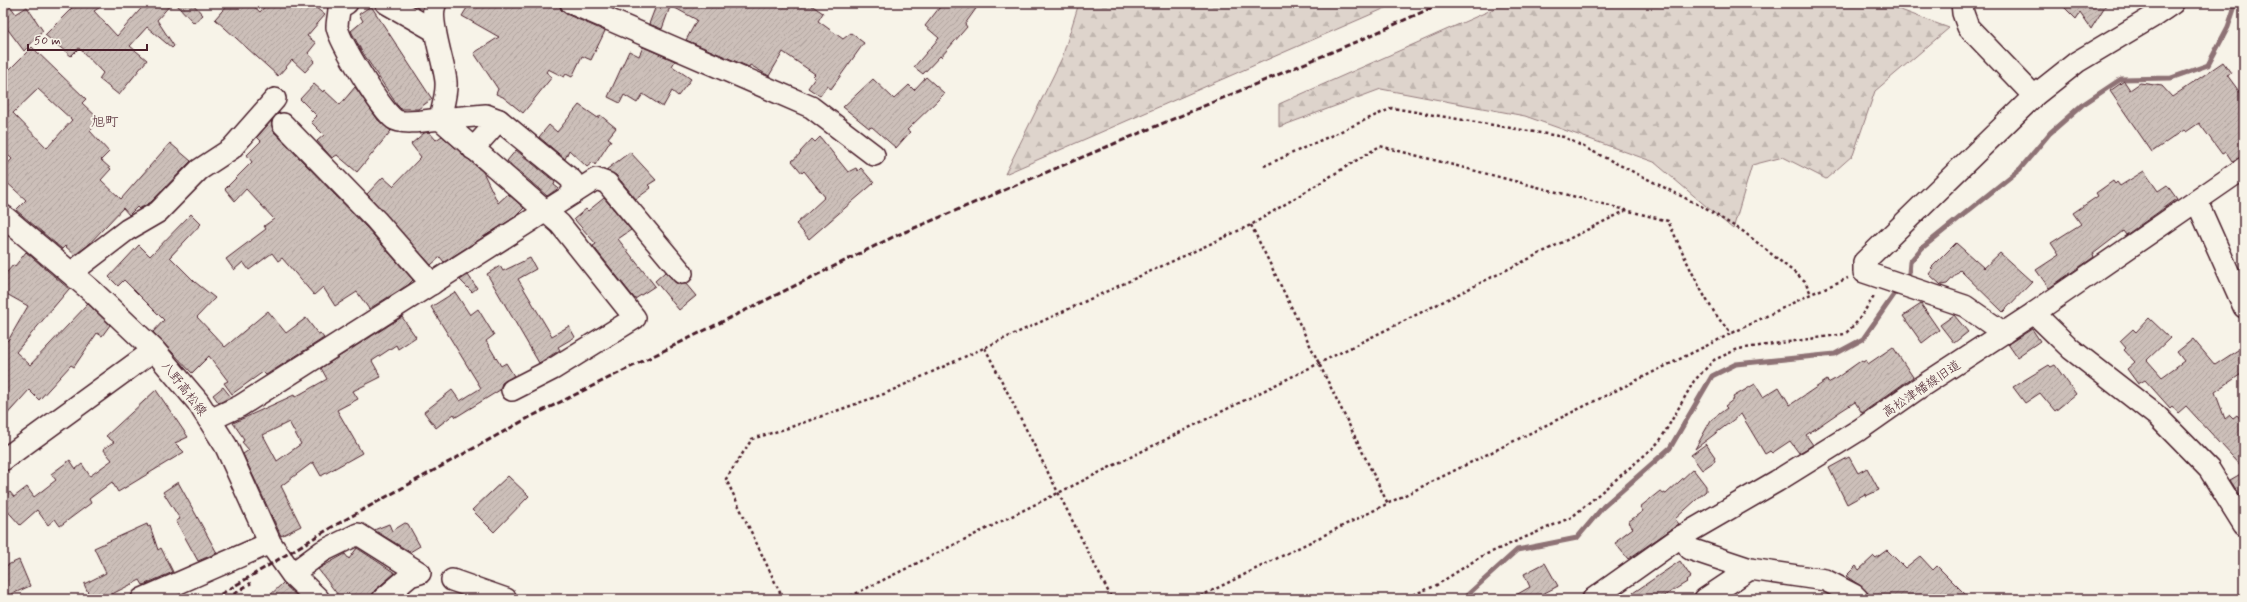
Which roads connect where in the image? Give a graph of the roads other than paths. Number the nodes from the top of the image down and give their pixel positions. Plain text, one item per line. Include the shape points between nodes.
1 (347, 3) edge
2 (386, 3) edge
3 (436, 3) edge
4 (571, 3) edge
5 (1962, 3) edge
6 (2173, 3) edge
7 (435, 31) junction
8 (2034, 96) junction
9 (275, 99) dead end
10 (440, 120) junction
11 (499, 120) junction
12 (283, 124) dead end
13 (473, 149) junction
14 (874, 155) dead end
15 (2244, 168) edge
16 (574, 192) junction
17 (2196, 202) junction
18 (543, 211) junction
19 (3, 216) edge
20 (71, 273) junction
21 (682, 273) dead end
22 (432, 284) junction
23 (2244, 307) edge
24 (2034, 313) junction
25 (2004, 333) junction
26 (154, 350) junction
27 (512, 390) dead end
28 (210, 420) junction
29 (3, 460) edge
30 (2244, 525) edge
31 (1682, 536) junction
32 (270, 543) junction
33 (1750, 569) junction
34 (292, 574) junction
35 (452, 580) dead end
36 (142, 599) edge
37 (318, 599) edge
38 (383, 599) edge
39 (506, 599) edge
40 (1593, 599) edge
41 (1705, 599) edge
42 (1858, 599) edge

1 - 10 street via 339,8 337,27 347,50 383,106 395,120
2 - 7 street
3 - 7 street
4 - 14 street via 811,107
5 - 8 street via 1968,27
6 - 8 street via 2077,62
7 - 10 street via 446,83
8 - 25 street via 1864,262 1864,272 1965,306
9 - 20 street via 231,149 199,170 158,212 127,230
10 - 11 street via 486,115
10 - 13 street
11 - 13 street
11 - 16 street via 572,180
12 - 22 street via 376,220
13 - 18 street
15 - 17 street, 高松津幡線旧道
16 - 18 street
16 - 21 street via 596,179 607,183
17 - 23 street
17 - 24 street, 高松津幡線旧道
18 - 22 street
18 - 27 street via 560,224 635,318 553,369
19 - 20 main road, 八野高松線
20 - 26 main road, 八野高松線
22 - 28 street via 240,406
24 - 25 street, 高松津幡線旧道
24 - 30 street via 2071,350 2157,416 2209,469
25 - 31 street, 高松津幡線旧道 via 1853,434
26 - 28 main road, 八野高松線
26 - 29 street
28 - 32 main road, 八野高松線 via 226,446
31 - 33 street via 1690,549
31 - 40 street, 高松津幡線旧道
32 - 34 main road, 八野高松線
32 - 36 street
33 - 41 street
33 - 42 street via 1825,580
34 - 37 main road, 八野高松線
34 - 38 street via 323,551 358,534 420,573 410,576
35 - 39 street

